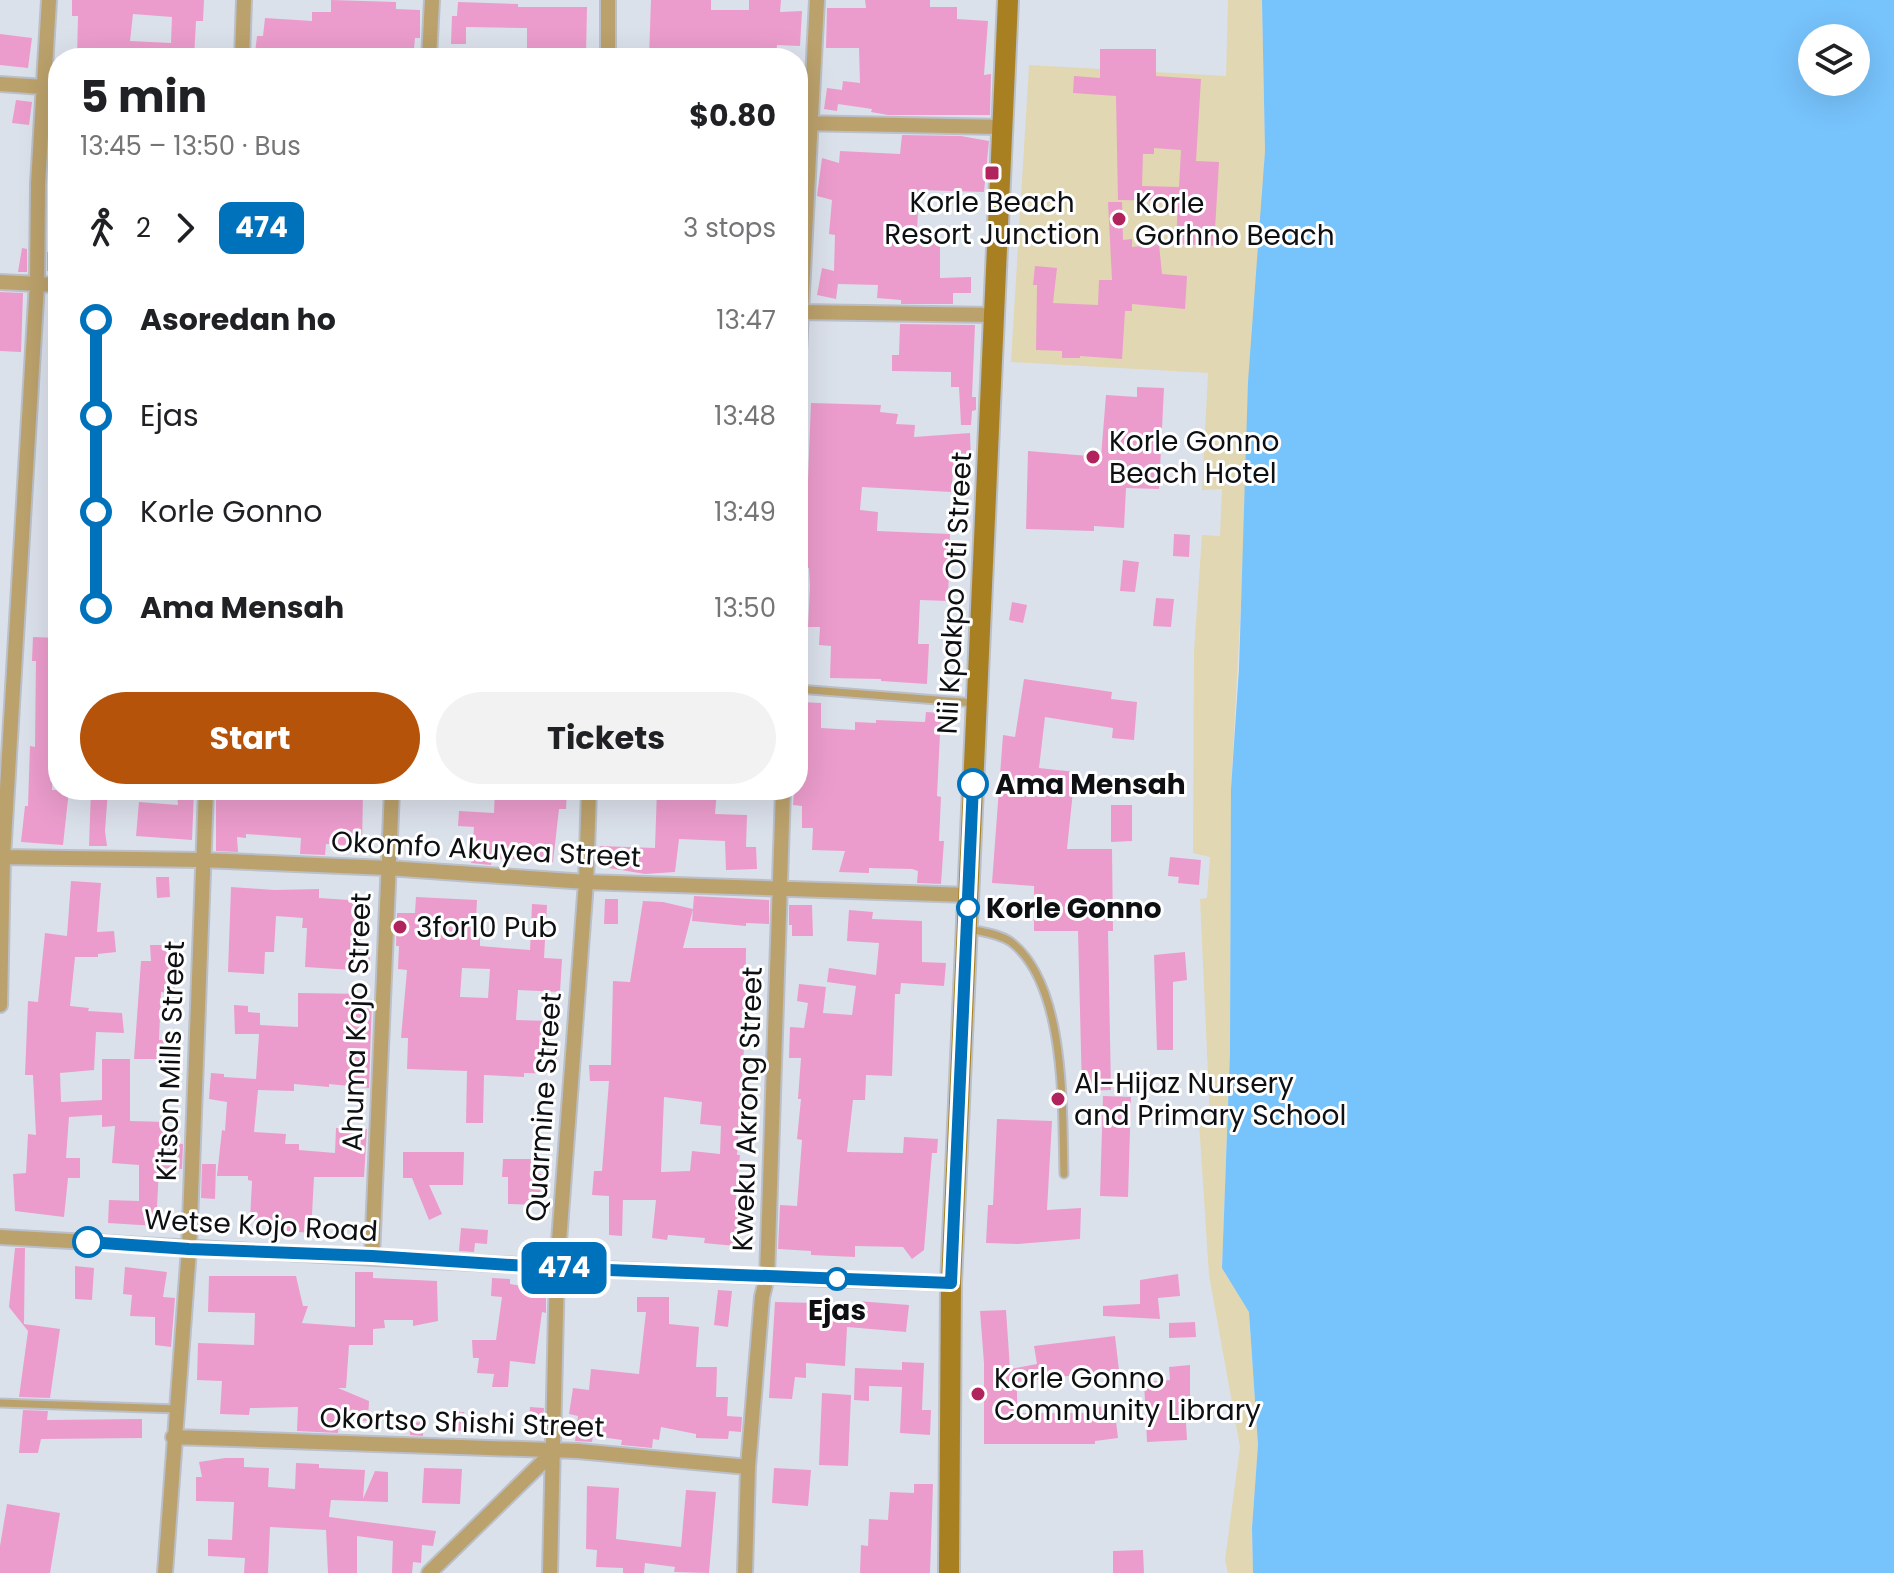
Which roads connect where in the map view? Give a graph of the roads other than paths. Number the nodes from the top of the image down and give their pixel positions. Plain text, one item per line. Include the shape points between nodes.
1 (49, 0) edge
2 (244, 0) edge
3 (432, 0) edge
4 (608, 0) edge
5 (817, 0) edge
6 (1008, 0) edge
7 (51, 48) edge
8 (242, 48) edge
9 (430, 48) edge
10 (608, 48) edge
11 (0, 84) edge
12 (808, 85) edge
13 (48, 87) edge
14 (48, 115) edge
15 (808, 123) edge
16 (1002, 127) junction
17 (0, 282) edge
18 (37, 283) junction
19 (48, 284) edge
20 (808, 312) edge
21 (994, 315) junction
22 (808, 690) edge
23 (977, 703) junction
24 (205, 800) edge
25 (391, 800) edge
26 (589, 800) edge
27 (783, 800) edge
28 (1, 857) edge
29 (202, 860) junction
30 (388, 868) junction
31 (586, 882) junction
32 (780, 888) junction
33 (968, 895) junction
34 (968, 929) junction
35 (0, 1005) edge
36 (1064, 1174) dead end
37 (0, 1237) edge
38 (189, 1249) junction
39 (372, 1256) junction
40 (557, 1268) junction
41 (767, 1277) junction
42 (951, 1283) junction
43 (0, 1403) edge
44 (176, 1409) junction
45 (173, 1437) junction
46 (553, 1452) junction
47 (748, 1467) junction
48 (165, 1573) edge
49 (429, 1573) edge
50 (550, 1573) edge
51 (745, 1573) edge
52 (949, 1573) edge

1 - 7 street
2 - 8 street
3 - 9 street
4 - 10 street
5 - 12 street
6 - 16 main road, Nii Kpakpo Oti Street
11 - 13 street
14 - 18 street via 38,184
15 - 16 street
16 - 21 main road, Nii Kpakpo Oti Street
17 - 18 street
18 - 19 street
18 - 28 street
20 - 21 street
21 - 23 main road, Nii Kpakpo Oti Street
22 - 23 lane
23 - 33 main road, Nii Kpakpo Oti Street
24 - 29 street, Kitson Mills Street
25 - 30 street, Ahuma Kojo Street
26 - 31 street, Quarmine Street
27 - 32 street, Kweku Akrong Street
28 - 29 street, Okomfo Akuyea Street
28 - 35 street
29 - 30 street, Okomfo Akuyea Street
29 - 38 street, Kitson Mills Street
30 - 31 street, Okomfo Akuyea Street
30 - 39 street, Ahuma Kojo Street
31 - 32 street, Okomfo Akuyea Street
31 - 40 street, Quarmine Street
32 - 33 street, Okomfo Akuyea Street
32 - 41 street, Kweku Akrong Street
33 - 34 main road, Nii Kpakpo Oti Street
34 - 36 lane via 1010,941 1029,962 1049,1006 1061,1069
34 - 42 main road, Nii Kpakpo Oti Street
37 - 38 street, Wetse Kojo Road
38 - 39 street, Wetse Kojo Road
38 - 44 street, Kitson Mills Street
39 - 40 street, Wetse Kojo Road
40 - 41 street, Wetse Kojo Road
40 - 46 street, Quarmine Street
41 - 42 street, Wetse Kojo Road
41 - 47 street, Kweku Akrong Street
42 - 52 main road, Nii Kpakpo Oti Street
43 - 44 lane
44 - 45 street, Kitson Mills Street
45 - 46 street, Okortso Shishi Street
45 - 48 street, Kitson Mills Street
46 - 47 street, Okortso Shishi Street
46 - 49 street
46 - 50 street, Quarmine Street
47 - 51 street, Kweku Akrong Street

